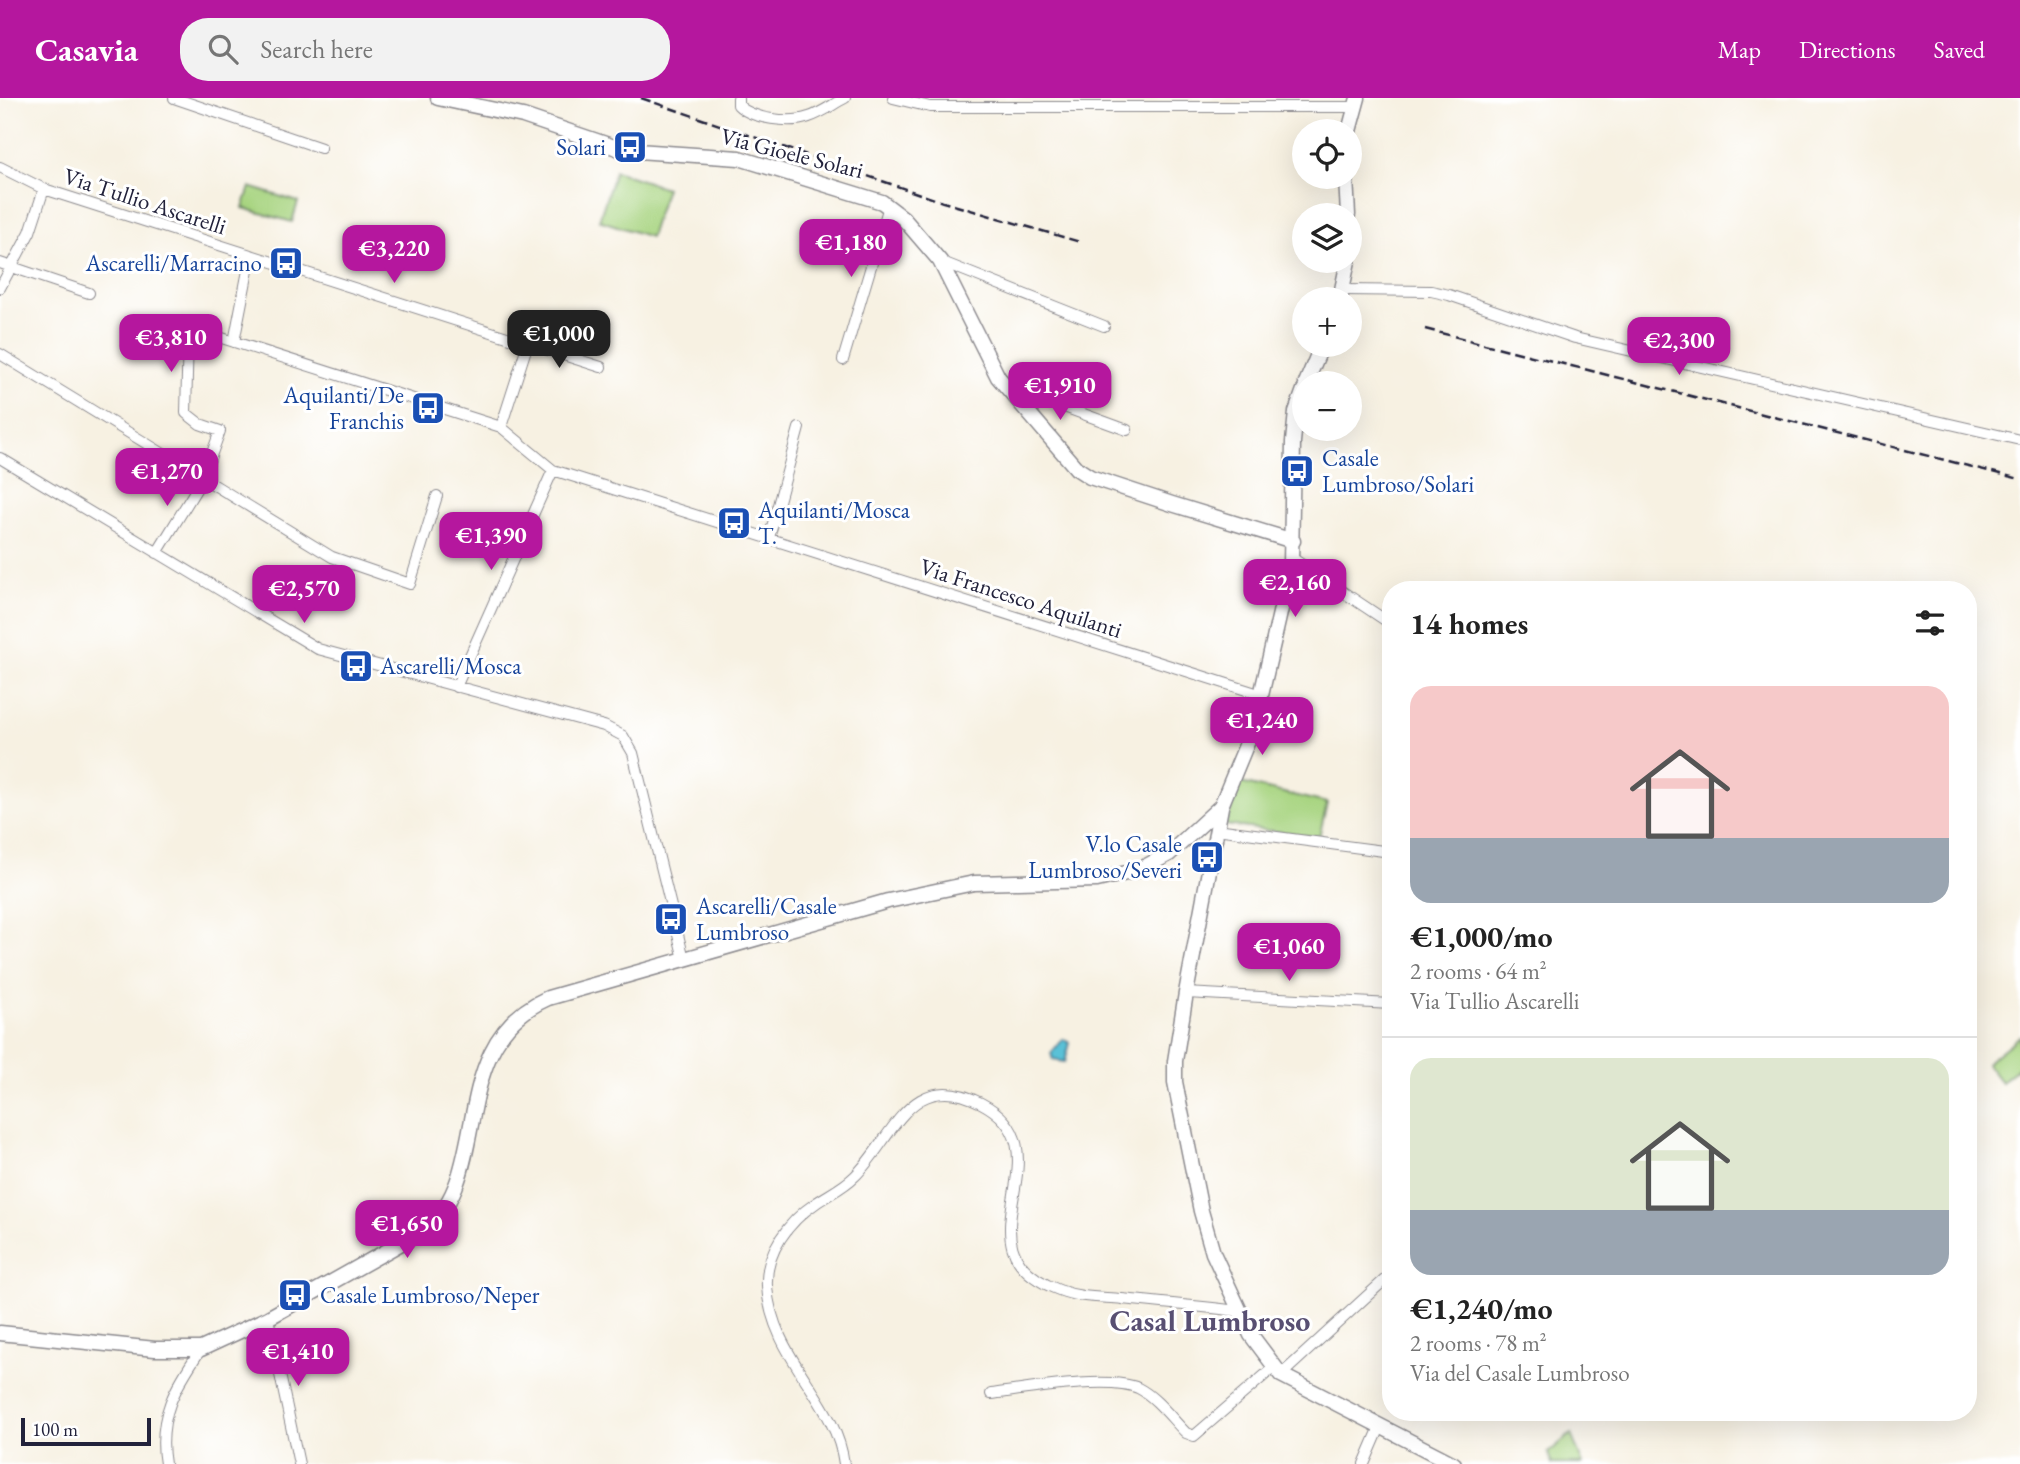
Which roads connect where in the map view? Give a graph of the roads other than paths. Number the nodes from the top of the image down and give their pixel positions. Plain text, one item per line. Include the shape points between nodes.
1 (174, 98) edge
2 (438, 98) edge
3 (738, 98) edge
4 (845, 98) edge
5 (893, 98) edge
6 (1356, 102) edge
7 (1079, 103) edge
8 (321, 148) dead end
9 (0, 167) edge
10 (44, 189) junction
11 (889, 206) junction
12 (251, 255) junction
13 (940, 261) junction
14 (0, 263) edge
15 (11, 269) junction
16 (0, 288) edge
17 (89, 293) dead end
18 (1362, 294) edge
19 (1104, 326) dead end
20 (234, 342) junction
21 (528, 343) junction
22 (0, 354) edge
23 (843, 360) dead end
24 (601, 367) dead end
25 (1003, 385) junction
26 (502, 427) junction
27 (799, 428) dead end
28 (1127, 430) dead end
29 (2020, 440) edge
30 (1293, 441) edge
31 (0, 458) edge
32 (553, 470) junction
33 (203, 478) junction
34 (437, 496) dead end
35 (769, 538) junction
36 (1293, 541) junction
37 (157, 553) junction
38 (1292, 558) junction
39 (1382, 618) edge
40 (456, 687) junction
41 (1262, 695) junction
42 (1221, 806) junction
43 (1216, 830) junction
44 (1382, 851) edge
45 (684, 959) junction
46 (1186, 993) junction
47 (1382, 1004) edge
48 (1382, 1282) edge
49 (1238, 1311) junction
50 (268, 1318) junction
51 (0, 1334) edge
52 (201, 1349) junction
53 (1277, 1372) junction
54 (991, 1394) dead end
55 (1380, 1427) junction
56 (1444, 1462) edge
57 (166, 1464) edge
58 (299, 1464) edge
59 (844, 1464) edge
60 (1364, 1464) edge

1 - 8 street
2 - 11 street, Via Gioele Solari via 523,117 623,150 739,158
3 - 4 street via 744,110 795,120
5 - 7 street via 930,107
6 - 7 street
9 - 10 street, Via Tullio Ascarelli
10 - 12 street, Via Tullio Ascarelli
10 - 15 street
11 - 13 street, Via Gioele Solari
11 - 23 street
12 - 20 street
12 - 21 street, Via Tullio Ascarelli
13 - 19 street
13 - 25 street, Via Gioele Solari
14 - 15 street
15 - 16 street
15 - 17 street
18 - 29 street via 1431,291 1575,338
20 - 26 street, Via Francesco Aquilanti
20 - 33 street, Via Francesco Aquilanti via 200,331 188,336 186,413 220,431
21 - 24 street, Via Tullio Ascarelli
21 - 26 street
22 - 33 street
25 - 28 street
25 - 36 street, Via Gioele Solari via 1066,460 1086,475
26 - 32 street, Via Francesco Aquilanti
27 - 35 street
30 - 36 street
31 - 37 street
32 - 35 street, Via Francesco Aquilanti
32 - 40 street
33 - 34 street via 332,557 410,584
33 - 37 street
35 - 41 street, Via Francesco Aquilanti
36 - 38 street
37 - 40 street via 318,649
38 - 39 street
38 - 41 street
40 - 45 street via 585,720 625,738
41 - 42 street via 1251,736
42 - 43 street
42 - 45 street via 1165,858 1131,873 1074,882 954,886
43 - 44 street
43 - 46 street
45 - 50 street via 548,998 523,1014 482,1075 459,1180 442,1214 419,1233
46 - 47 street
46 - 49 street via 1175,1061 1180,1112 1207,1236
48 - 53 street
49 - 53 street
49 - 59 street via 1080,1296 1039,1280 1017,1258 1010,1240 1009,1214 1020,1160 1010,1128 990,1108 969,1097 946,1094 921,1100 894,1121 853,1178 791,1224 768,1267 767,1291 775,1327 831,1424
50 - 52 street
50 - 58 street
51 - 52 street
52 - 57 street via 167,1412 162,1436
53 - 54 street via 1194,1436 1145,1392 1129,1385 1057,1385
53 - 55 street
55 - 56 street
55 - 60 street

